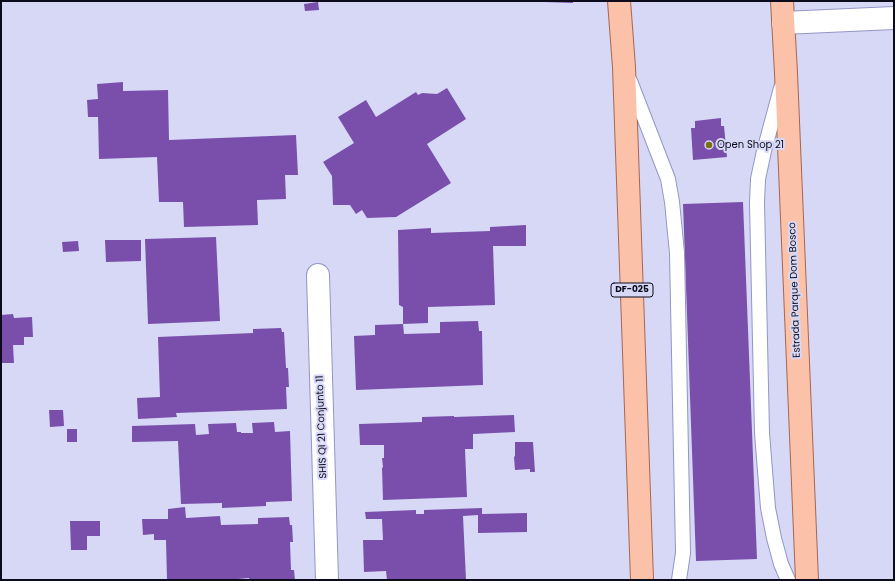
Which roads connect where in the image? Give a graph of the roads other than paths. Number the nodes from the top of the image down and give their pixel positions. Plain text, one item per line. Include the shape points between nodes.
1 (619, 1) edge
2 (782, 1) edge
3 (894, 18) edge
4 (783, 23) junction
5 (624, 67) junction
6 (786, 73) junction
7 (318, 275) dead end
8 (326, 580) edge
9 (642, 580) edge
10 (679, 580) edge
11 (788, 580) edge
12 (807, 580) edge

1 - 5 main road, DF-025
2 - 4 main road, Estrada Parque Dom Bosco
3 - 4 street
4 - 6 main road, Estrada Parque Dom Bosco
5 - 9 main road, DF-025
5 - 10 lane via 668,179 672,202 677,253 683,545
6 - 11 lane via 764,151 758,179 757,202 762,433 768,508 774,538
6 - 12 main road, Estrada Parque Dom Bosco
7 - 8 street, SHIS QI 21 Conjunto 11

